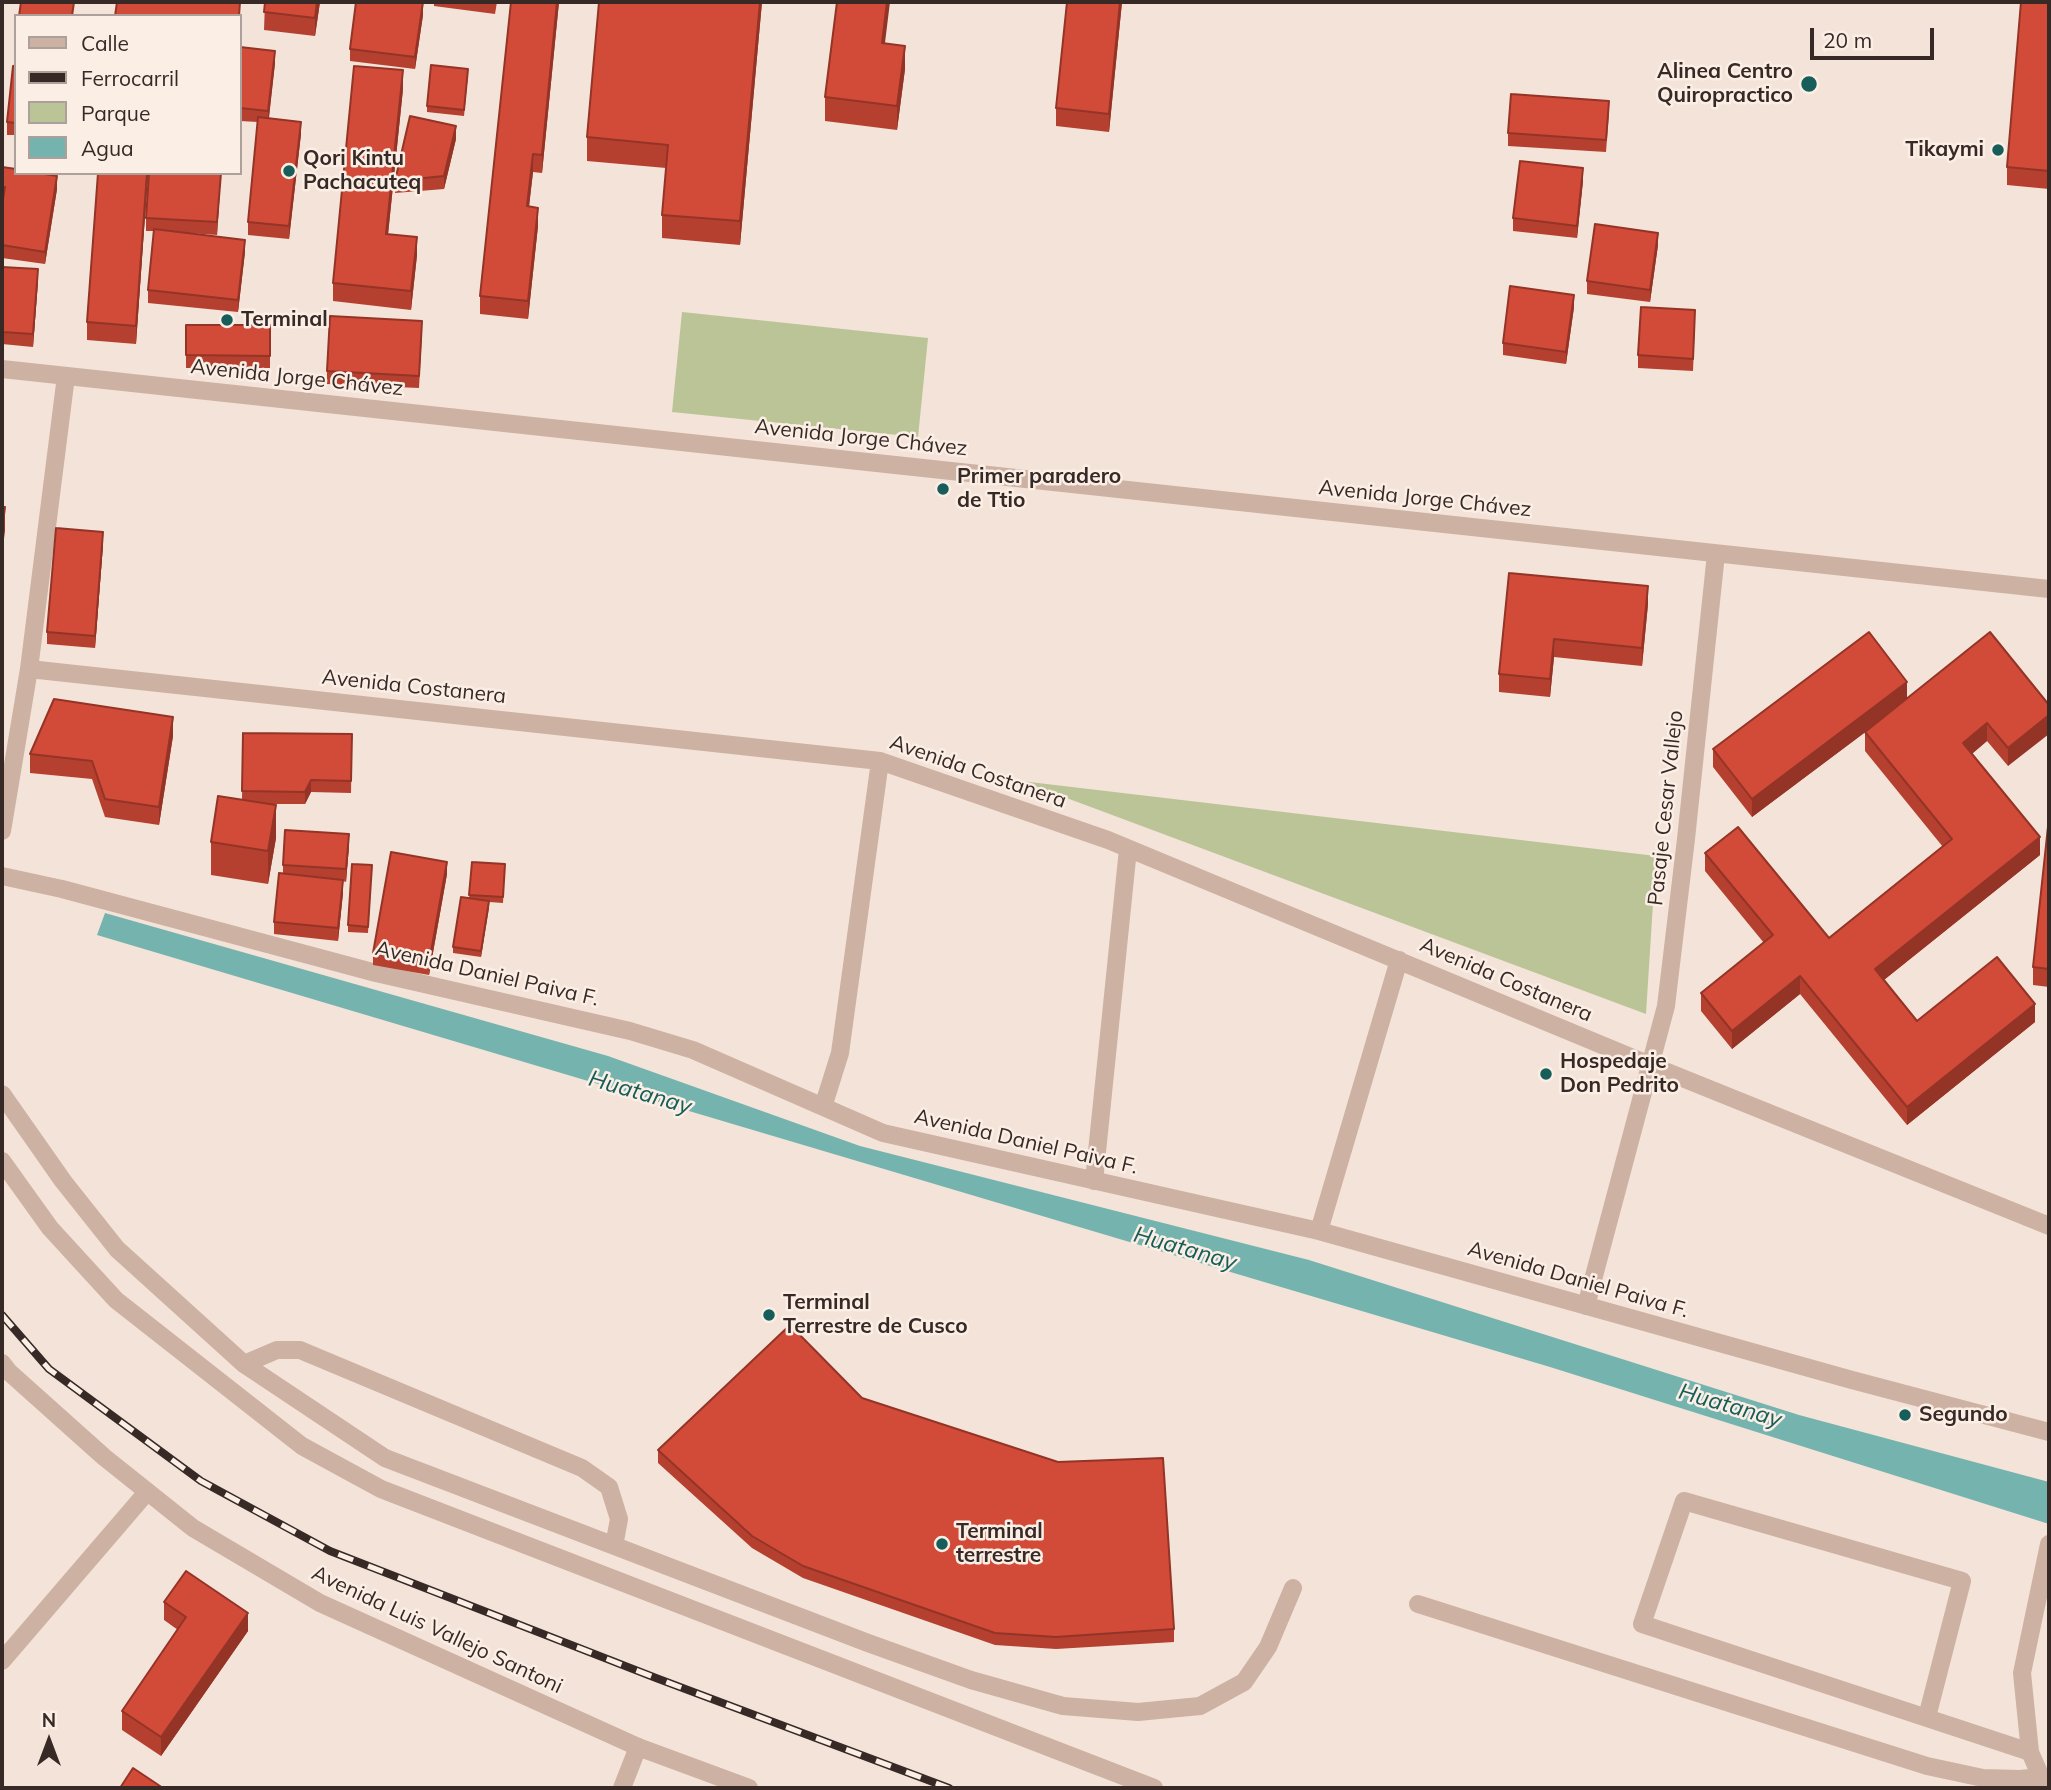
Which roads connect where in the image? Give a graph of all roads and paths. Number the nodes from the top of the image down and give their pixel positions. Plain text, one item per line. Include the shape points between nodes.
1 (2, 369) edge
2 (66, 376) junction
3 (1716, 554) junction
4 (2049, 589) edge
5 (29, 669) junction
6 (880, 761) junction
7 (2, 831) edge
8 (1128, 849) junction
9 (2, 876) edge
10 (1399, 960) junction
11 (1650, 1066) junction
12 (2, 1094) edge
13 (823, 1107) junction
14 (2, 1161) edge
15 (1094, 1181) junction
16 (2049, 1226) edge
17 (1319, 1231) junction
18 (1586, 1306) junction
19 (2, 1363) edge
20 (244, 1364) junction
21 (2049, 1432) edge
22 (147, 1492) junction
23 (614, 1546) junction
24 (2048, 1552) edge
25 (1293, 1588) dead end
26 (1418, 1604) dead end
27 (2, 1661) edge
28 (1927, 1717) junction
29 (638, 1747) junction
30 (2030, 1752) junction
31 (2045, 1780) edge
32 (622, 1788) edge
33 (750, 1788) edge
34 (1154, 1788) edge

1 - 2 street, Avenida Jorge Chávez
2 - 3 street, Avenida Jorge Chávez
2 - 5 street
3 - 4 street, Avenida Jorge Chávez
3 - 11 street, Pasaje Cesar Vallejo via 1666,1006
5 - 6 street, Avenida Costanera
5 - 7 street
6 - 8 street, Avenida Costanera
6 - 13 street via 840,1053
8 - 10 street, Avenida Costanera
8 - 15 street
9 - 13 street, Avenida Daniel Paiva F. via 376,973 630,1031 693,1050
10 - 11 street, Avenida Costanera
10 - 17 street
11 - 16 street, Avenida Costanera
11 - 18 street, Pasaje Cesar Vallejo
12 - 20 street via 117,1249
13 - 15 street, Avenida Daniel Paiva F. via 883,1133
14 - 34 street via 50,1228 116,1300 302,1446 381,1489
15 - 17 street, Avenida Daniel Paiva F.
17 - 18 street, Avenida Daniel Paiva F.
18 - 21 street, Avenida Daniel Paiva F.
19 - 22 street, Avenida Luis Vallejo Santoni
20 - 23 street via 385,1458
20 - 23 street via 277,1350 300,1349 582,1468 609,1487 619,1519
22 - 27 street
22 - 29 street, Avenida Luis Vallejo Santoni via 193,1528 320,1603
23 - 25 street via 971,1680 1063,1706 1138,1712 1200,1706 1244,1682 1268,1647
24 - 30 street via 2022,1673
26 - 31 street via 1927,1766 1983,1778
28 - 28 street via 1962,1581 1684,1501 1642,1624
28 - 30 street
29 - 32 street
29 - 33 street, Avenida Luis Vallejo Santoni
30 - 31 street

